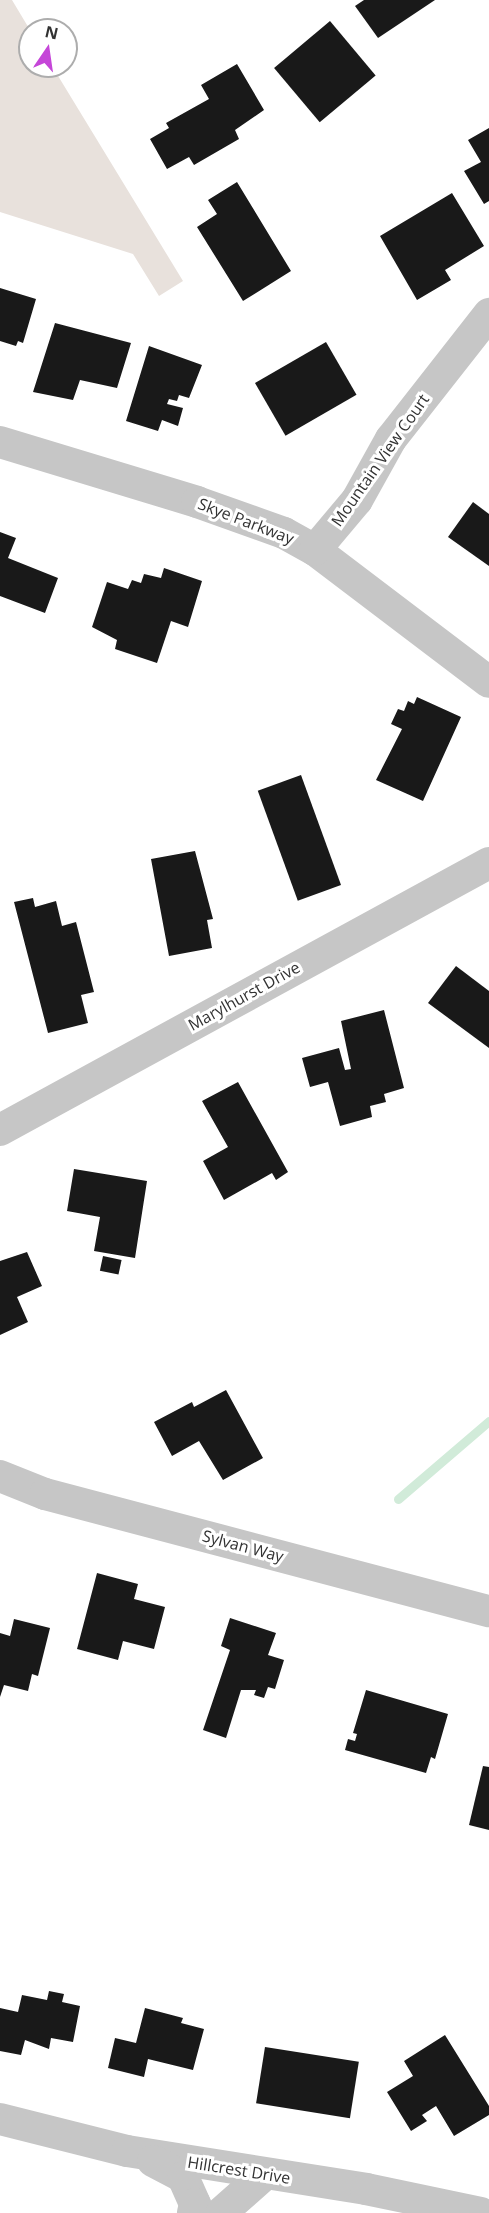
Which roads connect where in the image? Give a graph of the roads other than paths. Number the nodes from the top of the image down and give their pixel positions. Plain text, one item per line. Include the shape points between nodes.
1 (489, 314) edge
2 (0, 442) edge
3 (315, 550) junction
4 (489, 682) edge
5 (489, 863) edge
6 (0, 1130) edge
7 (0, 1476) edge
8 (489, 1611) edge
9 (0, 2119) edge
10 (127, 2151) junction
11 (264, 2175) junction
12 (193, 2213) edge
13 (221, 2213) edge
14 (481, 2213) edge

1 - 3 street, Mountain View Court via 391,439 357,500
2 - 3 street, Skye Parkway via 243,517
3 - 4 street, Skye Parkway
5 - 6 street, Marylhurst Drive
7 - 8 street, Sylvan Way via 45,1494
9 - 10 street, Hillcrest Drive
10 - 11 street, Hillcrest Drive
10 - 12 street via 183,2176 195,2204
11 - 13 street
11 - 14 street, Hillcrest Drive via 366,2189

